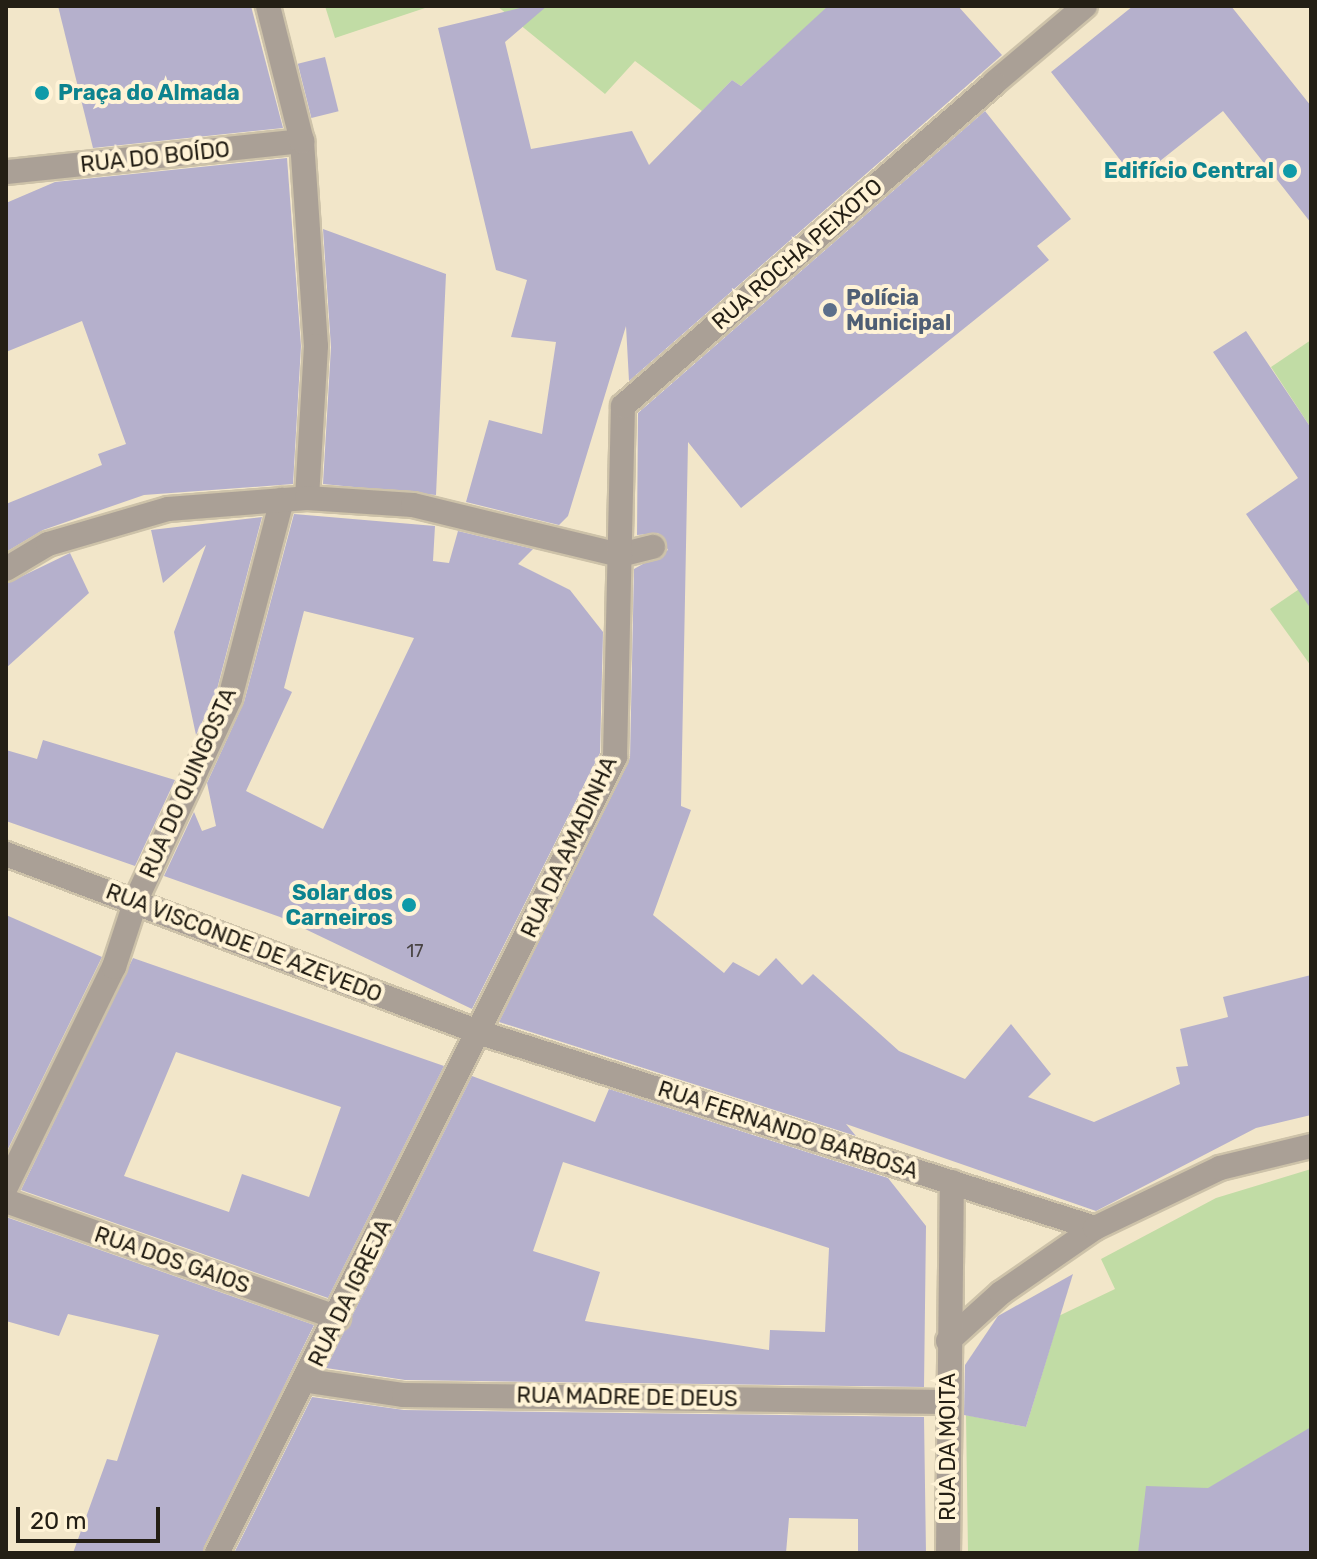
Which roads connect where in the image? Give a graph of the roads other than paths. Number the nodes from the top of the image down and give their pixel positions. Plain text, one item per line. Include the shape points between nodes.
1 (268, 6) edge
2 (1085, 6) edge
3 (302, 141) junction
4 (7, 168) edge
5 (307, 498) junction
6 (282, 500) junction
7 (653, 547) dead end
8 (620, 555) junction
9 (6, 569) edge
10 (6, 854) edge
11 (136, 900) junction
12 (481, 1033) junction
13 (1311, 1146) edge
14 (952, 1182) junction
15 (6, 1187) edge
16 (6, 1201) edge
17 (1095, 1228) junction
18 (338, 1318) junction
19 (948, 1341) junction
20 (308, 1381) junction
21 (947, 1402) junction
22 (217, 1553) edge
23 (948, 1553) edge

1 - 3 street
2 - 8 street, RUA ROCHA PEIXOTO via 623,406
3 - 4 street, RUA DO BOÍDO
3 - 5 street via 316,346
5 - 6 street
5 - 8 street via 413,505
6 - 9 street via 168,509 48,544
6 - 11 street, RUA DO QUINGOSTA via 230,698
7 - 8 street
8 - 12 street, RUA DA AMADINHA via 615,757
10 - 11 street, RUA VISCONDE DE AZEVEDO
11 - 12 street, RUA VISCONDE DE AZEVEDO
11 - 15 street, RUA DO QUINGOSTA via 114,967
12 - 14 street, RUA FERNANDO BARBOSA
12 - 18 street, RUA DA IGREJA
13 - 17 street, RUA DA MOITA via 1220,1168
14 - 17 street, RUA FERNANDO BARBOSA
14 - 19 street, RUA DA MOITA
16 - 18 street, RUA DOS GAIOS
17 - 19 street, RUA DA MOITA via 1001,1293
18 - 20 street, RUA DA IGREJA
19 - 21 street, RUA DA MOITA
20 - 21 street, RUA MADRE DE DEUS via 404,1395
20 - 22 street, RUA DA IGREJA
21 - 23 street, RUA DA MOITA

